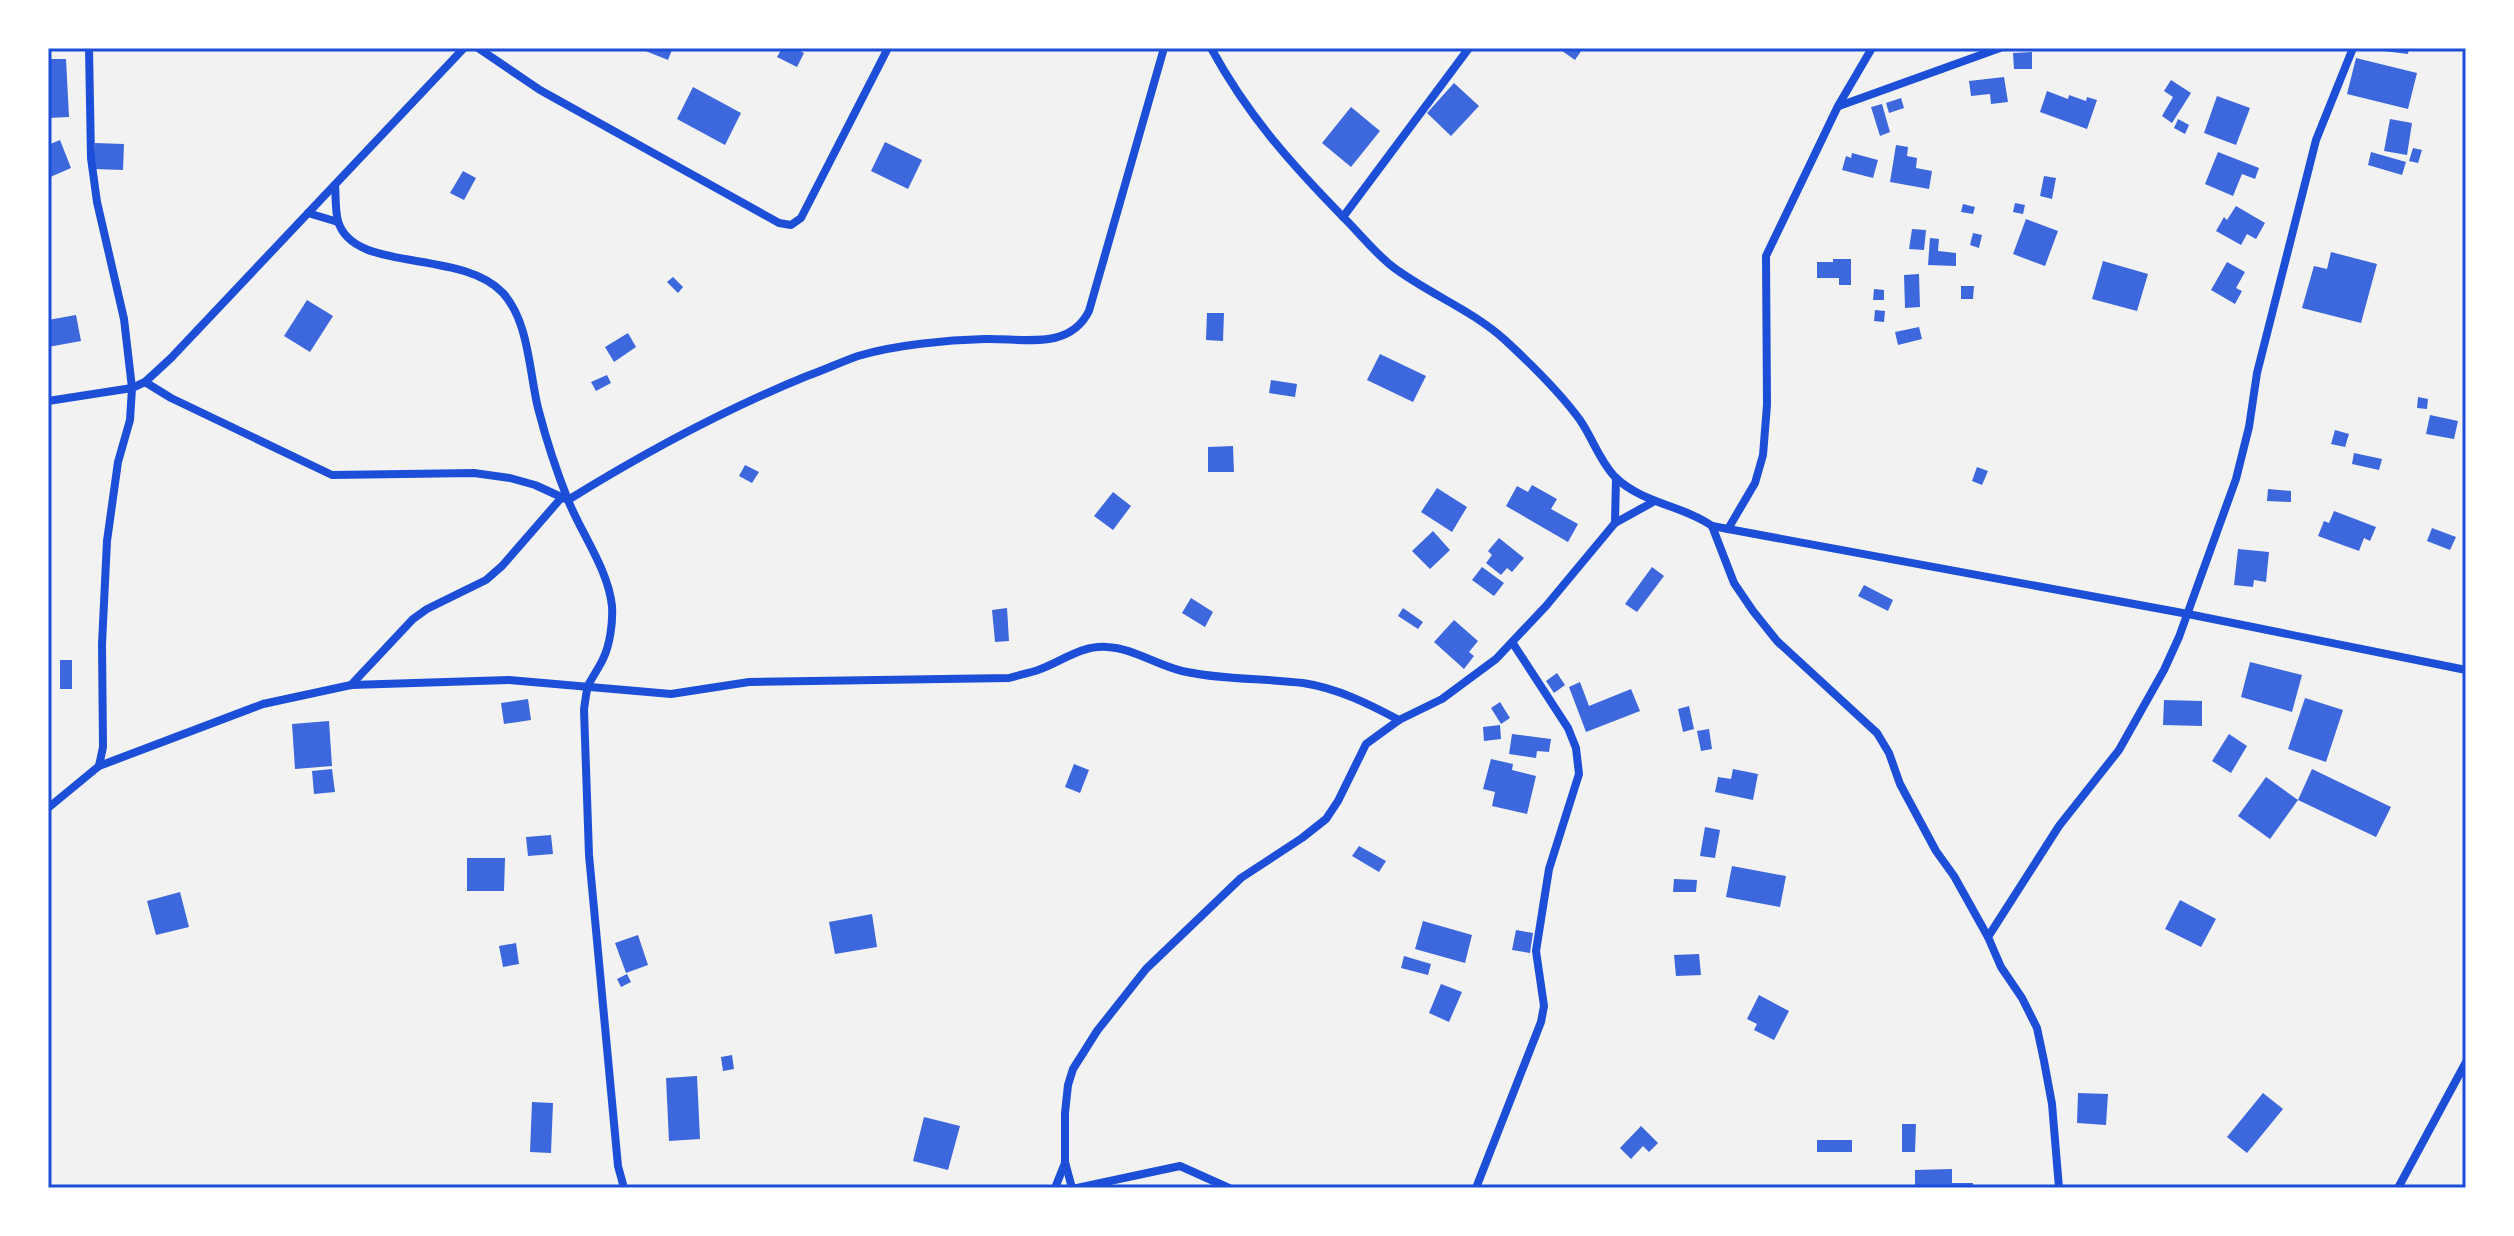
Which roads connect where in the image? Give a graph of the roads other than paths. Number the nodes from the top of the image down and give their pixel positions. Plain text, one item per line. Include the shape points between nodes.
1 (89, 48) edge
2 (464, 48) edge
3 (478, 48) edge
4 (888, 48) edge
5 (1164, 48) edge
6 (1211, 48) edge
7 (1469, 48) edge
8 (1872, 48) edge
9 (2000, 48) edge
10 (2353, 48) edge
11 (1838, 106) junction
12 (335, 185) junction
13 (308, 213) junction
14 (1343, 217) junction
15 (338, 222) junction
16 (145, 382) junction
17 (132, 388) junction
18 (48, 401) edge
19 (1616, 478) junction
20 (565, 498) junction
21 (1653, 502) junction
22 (1615, 523) junction
23 (1712, 526) junction
24 (1728, 529) junction
25 (2188, 614) junction
26 (1512, 642) junction
27 (2466, 670) edge
28 (351, 685) junction
29 (588, 686) junction
30 (1399, 720) junction
31 (99, 766) junction
32 (48, 808) edge
33 (1988, 937) junction
34 (2466, 1062) edge
35 (1065, 1162) junction
36 (624, 1188) edge
37 (1055, 1188) edge
38 (1074, 1188) edge
39 (1229, 1188) edge
40 (1476, 1188) edge
41 (2059, 1188) edge
42 (2398, 1188) edge

1 - 17 street via 91,158 124,319
2 - 12 street
3 - 4 street via 540,90 791,225 801,218
5 - 20 street via 1089,311 1070,334 1055,339 962,340 859,356 777,388
6 - 14 street via 1255,121
7 - 14 street
8 - 11 street
9 - 11 street
10 - 25 street via 2316,140 2236,479
11 - 24 street via 1766,256 1763,455 1755,483
12 - 13 street
12 - 15 street
13 - 15 street
13 - 16 street
14 - 19 street via 1389,264 1504,339 1579,419
15 - 20 street via 361,249 453,266 483,278 503,294 516,312
16 - 17 street
16 - 20 street via 332,475 474,473 510,478
17 - 18 street
17 - 31 street via 107,541
19 - 21 street
19 - 22 street
20 - 28 street via 486,580 413,619
20 - 29 street via 612,605 605,656
21 - 22 street
21 - 23 street
22 - 26 street
23 - 24 street
23 - 33 street via 1734,583 1753,611 1777,641 1877,733 1929,838
24 - 25 street
25 - 27 street
25 - 33 street via 2134,727 2059,826
26 - 30 street via 1442,699
26 - 40 street via 1568,728 1579,774 1549,869 1536,951 1544,1006 1541,1022
28 - 29 street via 509,680
28 - 31 street via 263,704
29 - 30 street via 671,694 749,682 1009,678 1108,646 1180,671 1329,689
29 - 36 street via 584,710 589,855
30 - 35 street via 1366,744 1326,819 1241,878 1146,969 1097,1031 1068,1085
31 - 32 street
33 - 41 street via 2037,1028 2052,1104
34 - 42 street
35 - 37 street
35 - 38 street
38 - 39 street via 1180,1166

